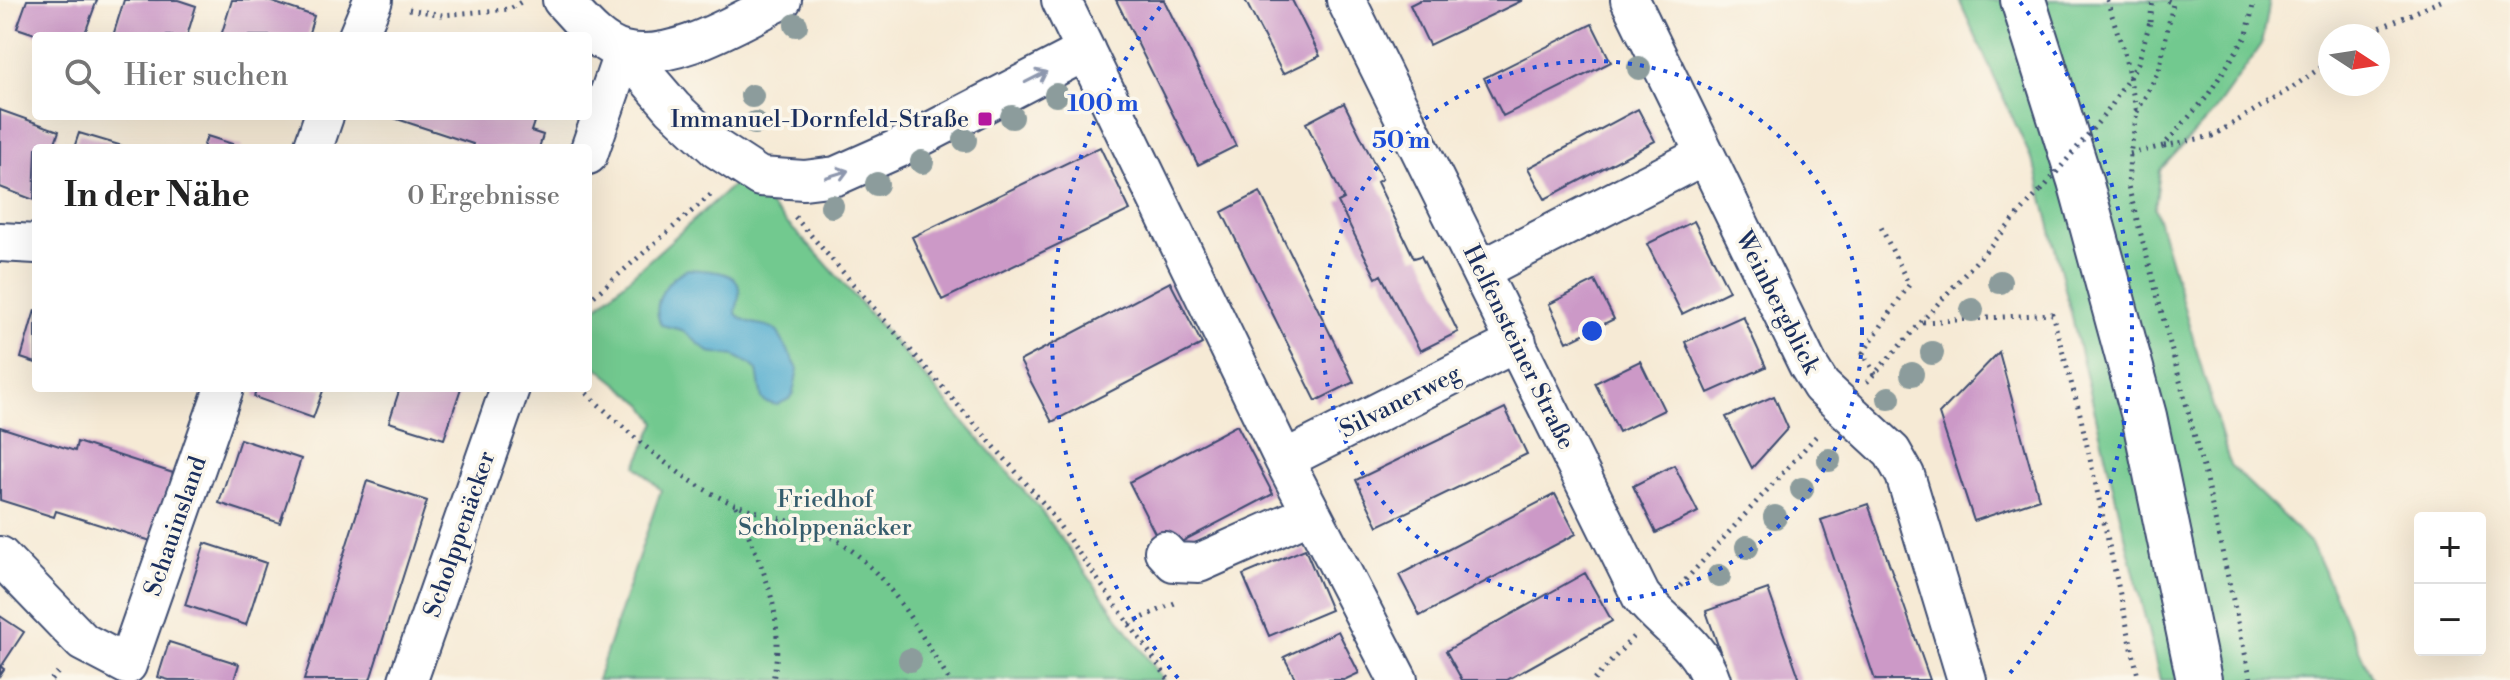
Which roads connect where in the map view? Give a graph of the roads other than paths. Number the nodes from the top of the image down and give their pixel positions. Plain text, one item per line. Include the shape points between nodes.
1 (371, 0) edge
2 (562, 0) edge
3 (782, 0) edge
4 (1061, 0) edge
5 (1346, 0) edge
6 (1630, 0) edge
7 (2023, 0) edge
8 (359, 32) edge
9 (624, 51) junction
10 (1086, 51) junction
11 (323, 120) edge
12 (314, 144) edge
13 (592, 144) edge
14 (1704, 155) junction
15 (0, 242) edge
16 (32, 244) edge
17 (1481, 270) junction
18 (1517, 342) junction
19 (223, 392) edge
20 (509, 392) edge
21 (1284, 460) junction
22 (1311, 513) junction
23 (1164, 551) dead end
24 (0, 556) edge
25 (408, 680) edge
26 (1398, 680) edge
27 (1711, 680) edge
28 (1967, 680) edge
29 (2199, 680) edge

1 - 8 street
2 - 9 street via 605,42
3 - 9 street via 666,53
4 - 10 street
5 - 17 street, Helfensteiner Straße
6 - 14 street, Weinbergblick
7 - 29 main road via 2080,181 2144,416
9 -> 10 street via 717,149 750,171 804,180 836,176 899,148
9 - 13 street
10 - 21 street
11 - 12 street
14 - 17 street
14 - 28 street, Weinbergblick via 1821,386 1892,452 1905,475
15 - 16 street
17 - 18 street, Helfensteiner Straße
18 - 21 street, Silvanerweg
18 - 27 street, Helfensteiner Straße via 1641,596 1694,647
19 - 24 street, Schauinsland via 127,665 83,642
20 - 25 street, Scholppenäcker
21 - 22 street
22 - 23 street via 1199,563 1174,562
22 - 26 street

